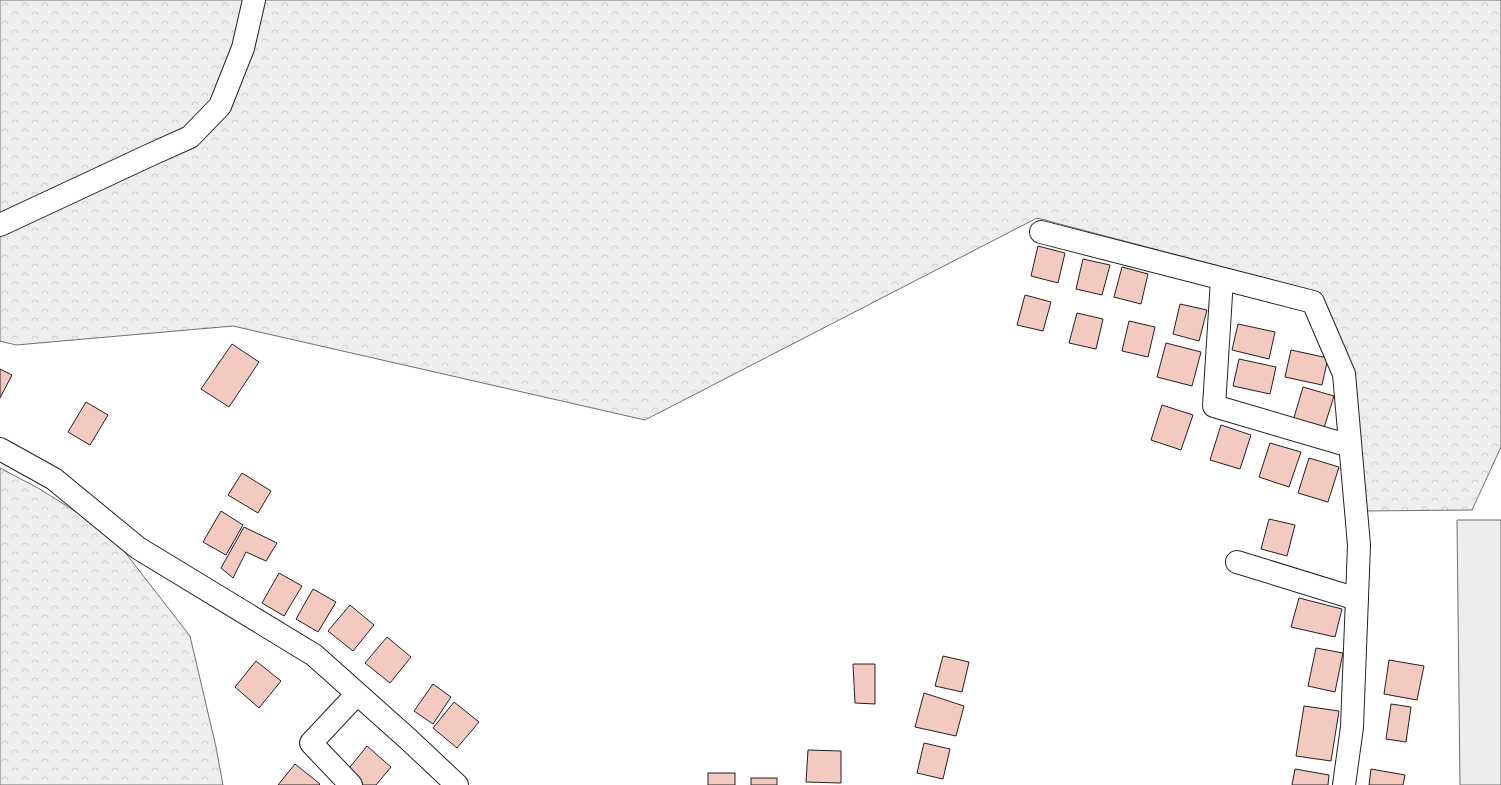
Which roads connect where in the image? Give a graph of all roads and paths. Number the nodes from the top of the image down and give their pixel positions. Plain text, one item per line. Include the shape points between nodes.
1 (254, 0) edge
2 (0, 226) edge
3 (1041, 232) dead end
4 (1222, 279) junction
5 (1350, 446) junction
6 (0, 449) edge
7 (1237, 562) dead end
8 (1357, 599) junction
9 (357, 694) junction
10 (351, 785) edge
11 (457, 785) edge
12 (1344, 785) edge

1 - 2 street via 243,48 220,106 190,137
3 - 4 street
4 - 5 street via 1314,302 1344,374
4 - 5 street via 1214,406
5 - 8 street via 1359,546
6 - 9 street via 54,479 138,548 314,656
7 - 8 street
8 - 12 street via 1352,727
9 - 10 street via 311,743
9 - 11 street

